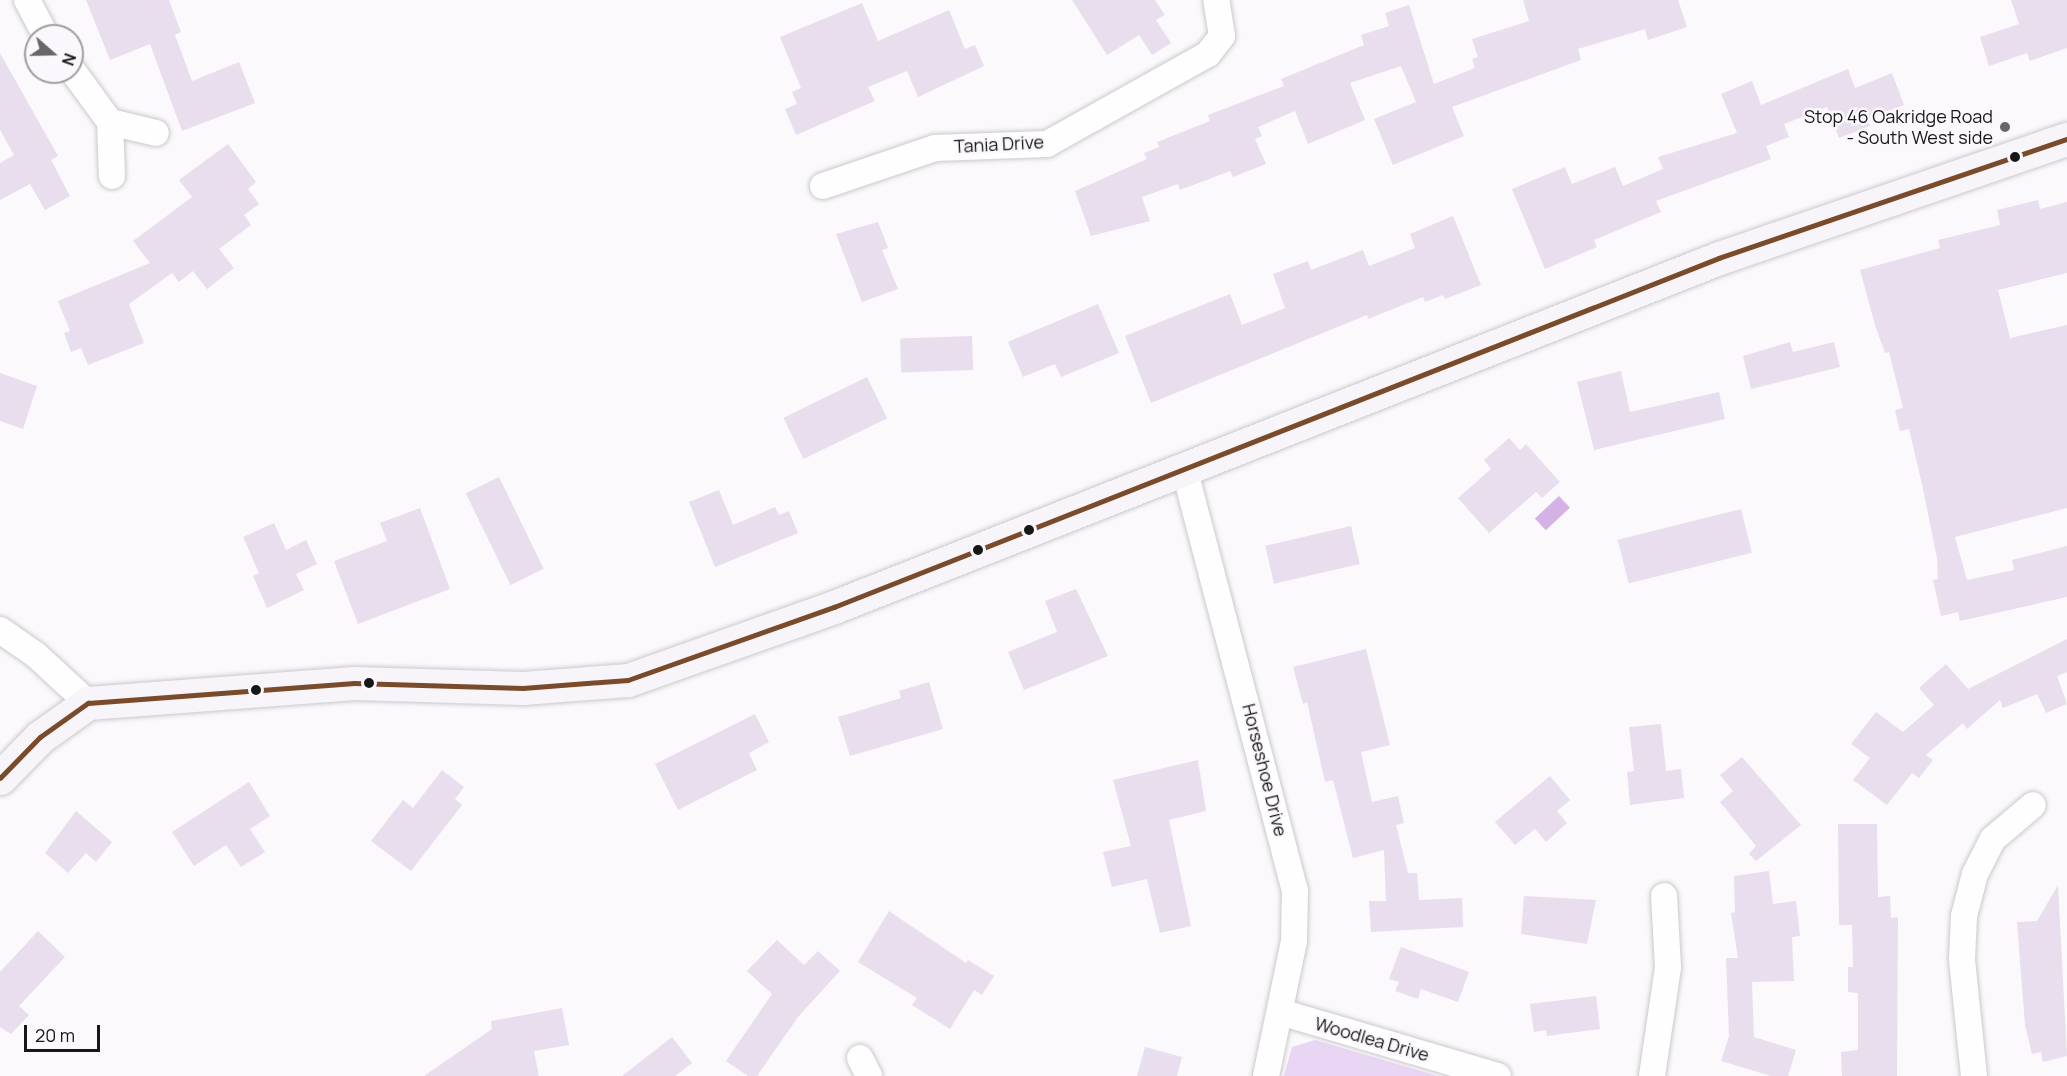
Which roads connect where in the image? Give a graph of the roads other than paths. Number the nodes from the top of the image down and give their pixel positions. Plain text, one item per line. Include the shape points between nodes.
1 (27, 0) edge
2 (1216, 0) edge
3 (40, 24) edge
4 (82, 84) edge
5 (110, 122) junction
6 (156, 132) dead end
7 (2067, 139) edge
8 (112, 176) dead end
9 (823, 186) dead end
10 (1184, 468) junction
11 (0, 630) edge
12 (88, 703) junction
13 (0, 778) edge
14 (2033, 805) dead end
15 (1664, 896) dead end
16 (1280, 1011) junction
17 (1266, 1076) edge
18 (1498, 1076) edge
19 (1652, 1076) edge
20 (1974, 1076) edge

1 - 3 street
2 - 9 street, Tania Drive via 1222,36 1208,54 1047,144 935,148
4 - 5 street
5 - 6 street
5 - 8 street
7 - 10 street via 1719,258
10 - 12 street via 834,607 628,680 523,688 354,684
10 - 16 street, Horseshoe Drive via 1295,890 1294,941
11 - 12 street via 36,655
12 - 13 street via 40,736
14 - 20 street via 1993,839 1974,874 1964,916 1962,960
15 - 19 street via 1668,967
16 - 17 street, Horseshoe Drive
16 - 18 street, Woodlea Drive

